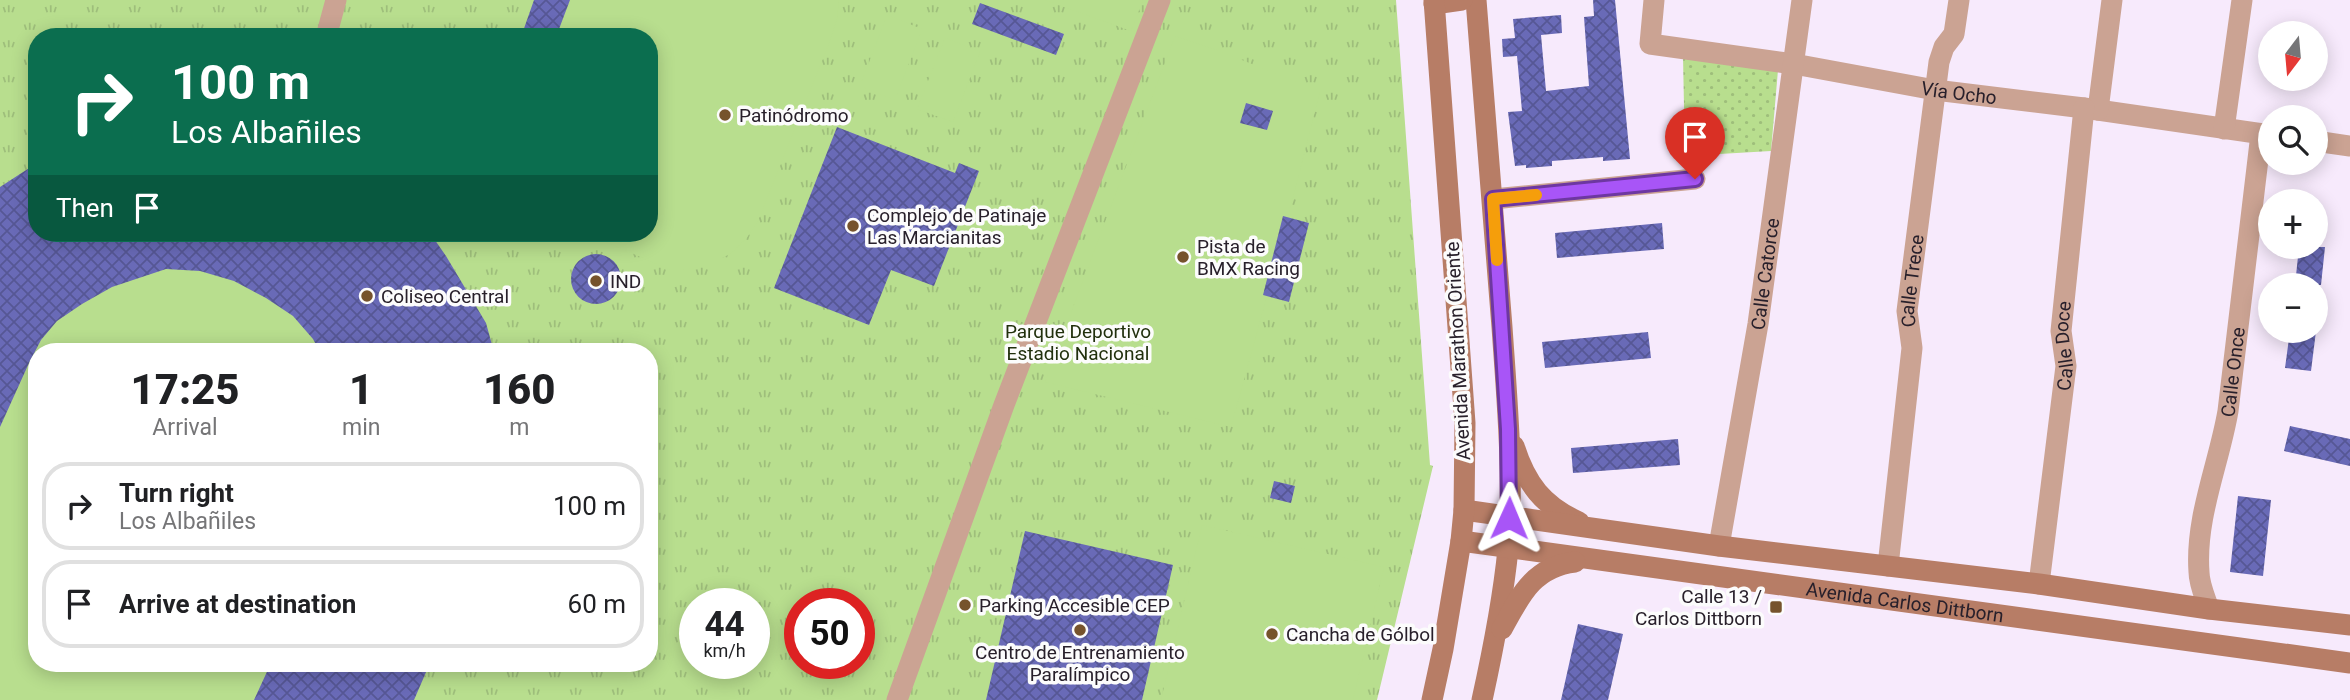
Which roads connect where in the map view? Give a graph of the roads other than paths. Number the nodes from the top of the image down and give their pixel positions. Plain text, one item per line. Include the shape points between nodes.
1 (336, 0) edge
2 (1160, 0) edge
3 (1462, 0) edge
4 (1476, 0) edge
5 (1654, 0) edge
6 (1802, 0) edge
7 (1959, 0) edge
8 (2112, 0) edge
9 (2242, 0) edge
10 (1434, 2) edge
11 (328, 28) edge
12 (1794, 64) junction
13 (1935, 90) junction
14 (2091, 109) junction
15 (2224, 129) junction
16 (2258, 134) edge
17 (2328, 143) edge
18 (2350, 146) edge
19 (2260, 175) edge
20 (1695, 179) dead end
21 (1493, 199) junction
22 (1508, 429) junction
23 (1464, 510) junction
24 (1509, 518) junction
25 (1597, 530) junction
26 (1461, 541) junction
27 (1719, 545) junction
28 (1508, 548) junction
29 (1591, 561) junction
30 (1888, 566) junction
31 (2039, 584) junction
32 (2209, 609) junction
33 (2350, 625) edge
34 (1495, 641) junction
35 (2350, 663) edge
36 (897, 700) edge
37 (1432, 700) edge
38 (1482, 700) edge

1 - 11 street
2 - 36 street via 1004,405
3 - 10 main road
4 - 21 main road
5 - 12 street, Vía Ocho via 1650,44
6 - 12 street, Calle Catorce
7 - 13 street, Calle Trece via 1954,34 1941,55
8 - 14 street, Calle Doce
9 - 15 street
10 - 23 main road, Avenida Marathon Oriente via 1465,423
12 - 13 street, Vía Ocho
12 - 27 street, Calle Catorce via 1758,324
13 - 14 street, Vía Ocho
13 - 30 street, Calle Trece via 1907,312 1912,348
14 - 15 street, Vía Ocho
14 - 31 street, Calle Doce via 2061,331 2066,366
15 - 16 street, Vía Ocho
17 - 18 street
19 - 32 street, Calle Once via 2228,411 2201,540 2198,570
20 - 21 street
21 - 22 main road
22 - 24 main road
22 - 25 main road via 1538,494 1553,509
23 - 24 main road, Avenida Carlos Dittborn
23 - 26 main road, Avenida Marathon Oriente
24 - 25 main road, Avenida Carlos Dittborn
24 - 28 main road
25 - 27 main road, Avenida Carlos Dittborn
26 - 28 main road, Avenida Carlos Dittborn
26 - 37 main road, Avenida Marathon Oriente
27 - 30 main road, Avenida Carlos Dittborn
28 - 29 main road, Avenida Carlos Dittborn
28 - 34 main road
29 - 34 main road via 1553,566 1529,583
29 - 35 main road, Avenida Carlos Dittborn
30 - 31 main road, Avenida Carlos Dittborn
31 - 32 main road, Avenida Carlos Dittborn
32 - 33 main road, Avenida Carlos Dittborn
34 - 38 main road

